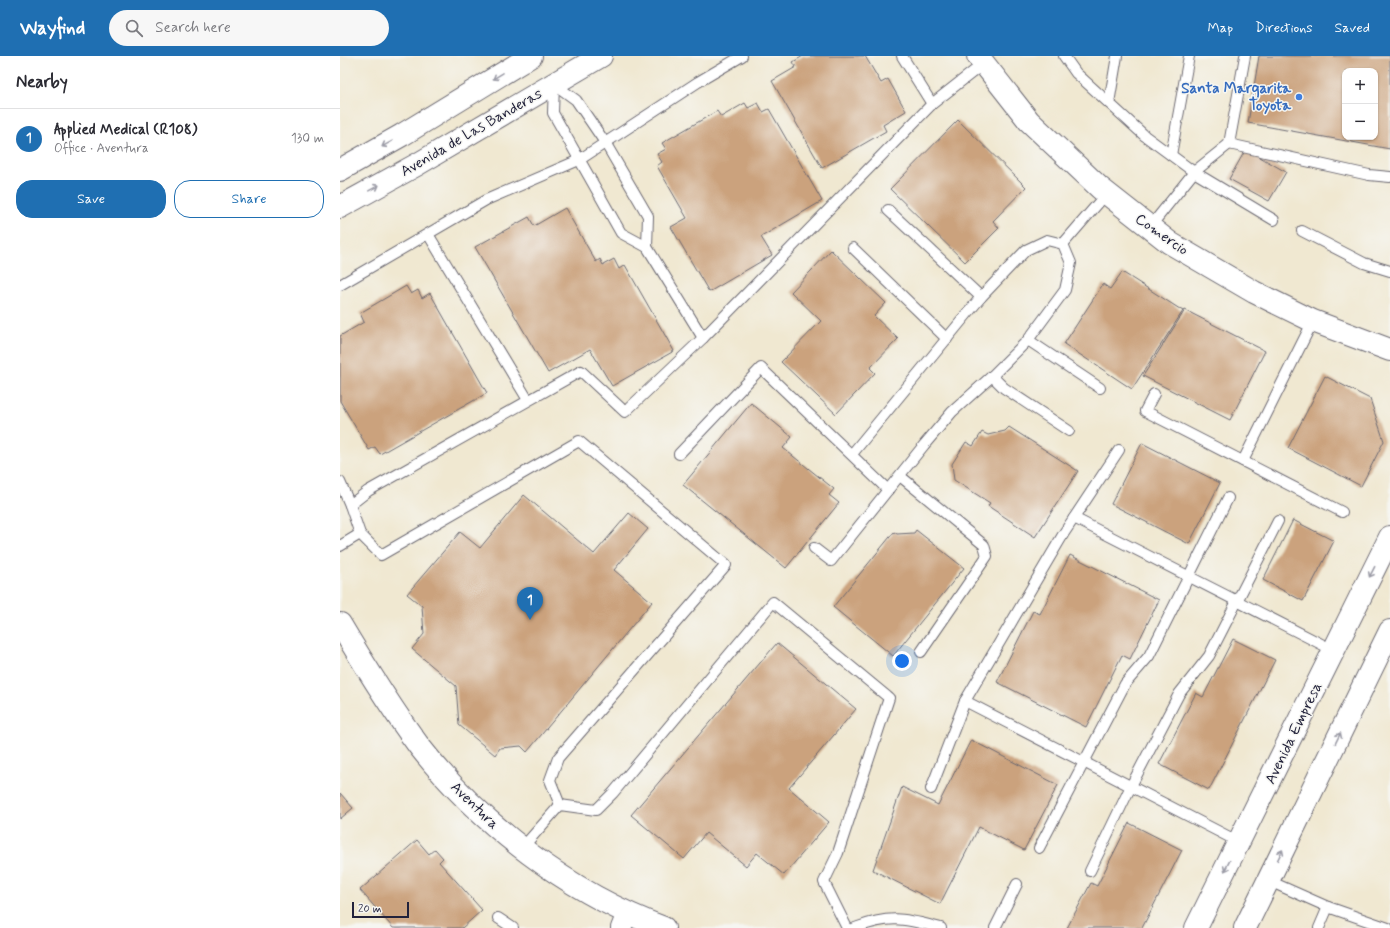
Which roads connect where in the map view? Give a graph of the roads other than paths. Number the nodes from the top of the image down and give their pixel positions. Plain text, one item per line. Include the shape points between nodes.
1 (601, 56) edge
2 (742, 56) edge
3 (902, 56) edge
4 (1064, 56) edge
5 (1117, 56) edge
6 (1189, 56) edge
7 (1245, 56) edge
8 (521, 58) edge
9 (981, 60) edge
10 (554, 84) junction
11 (1109, 103) junction
12 (932, 104) junction
13 (606, 144) junction
14 (1229, 144) junction
15 (1171, 155) junction
16 (579, 160) junction
17 (340, 170) edge
18 (1194, 172) junction
19 (1390, 176) edge
20 (1107, 193) junction
21 (340, 207) edge
22 (888, 210) dead end
23 (1274, 220) dead end
24 (1150, 227) junction
25 (1302, 231) dead end
26 (428, 234) junction
27 (1063, 244) junction
28 (647, 247) junction
29 (854, 248) dead end
30 (1390, 271) edge
31 (340, 285) edge
32 (981, 297) junction
33 (1313, 321) junction
34 (703, 338) junction
35 (946, 339) junction
36 (1028, 340) junction
37 (1390, 350) edge
38 (992, 376) junction
39 (1100, 388) dead end
40 (1154, 394) dead end
41 (528, 400) junction
42 (1069, 431) dead end
43 (1119, 450) dead end
44 (679, 454) dead end
45 (852, 454) junction
46 (1243, 461) junction
47 (900, 476) junction
48 (340, 482) edge
49 (888, 490) junction
50 (1228, 498) dead end
51 (350, 505) junction
52 (1342, 512) dead end
53 (1074, 518) junction
54 (1278, 521) dead end
55 (360, 534) junction
56 (1390, 537) edge
57 (340, 546) edge
58 (814, 548) dead end
59 (1188, 577) junction
60 (1237, 602) junction
61 (340, 624) edge
62 (1390, 631) edge
63 (1333, 650) junction
64 (922, 652) dead end
65 (965, 701) junction
66 (1083, 760) junction
67 (1131, 786) junction
68 (931, 789) dead end
69 (560, 805) junction
70 (1239, 842) junction
71 (523, 847) junction
72 (1038, 848) dead end
73 (1090, 871) dead end
74 (1267, 880) junction
75 (1017, 884) dead end
76 (1328, 907) junction
77 (498, 918) dead end
78 (624, 920) edge
79 (513, 928) edge
80 (664, 928) edge
81 (847, 928) edge
82 (856, 928) edge
83 (941, 928) edge
84 (995, 928) edge
85 (1196, 928) edge
86 (1245, 928) edge
87 (1319, 928) edge
88 (1388, 928) edge

1 - 10 main road, Avenida de Las Banderas
2 - 13 lane via 698,82
3 - 12 lane
4 - 11 lane via 1076,73
5 - 11 lane
6 - 15 lane
7 - 14 lane
8 -> 17 main road via 402,135
9 - 12 lane
9 - 20 main road, Comercio via 1029,121
10 - 13 lane via 576,100
10 - 16 lane via 553,113
21 -> 10 main road, Avenida de Las Banderas
11 - 15 lane via 1145,136
12 - 34 lane
13 - 16 lane
13 - 28 lane via 648,216
14 - 18 lane
14 - 19 lane via 1369,176
15 - 18 lane
16 - 26 lane via 486,200
16 - 28 lane via 621,233
18 - 23 lane
18 - 24 lane
20 - 24 main road, Comercio
20 - 27 lane
22 - 32 lane
24 - 33 main road, Comercio via 1170,243 1247,288
25 - 30 lane via 1364,263
26 - 31 lane
26 - 41 lane
27 - 32 lane via 1047,240 1026,250
27 - 36 lane via 1071,263 1065,290
28 - 34 lane
29 - 35 lane
32 - 35 lane
33 - 37 main road, Comercio
33 - 46 lane
34 - 41 lane via 624,412 580,370
35 - 45 lane
36 - 38 lane
36 - 39 lane
38 - 42 lane via 1004,388
38 - 47 lane via 952,412
40 - 46 lane via 1144,411
41 - 51 lane via 368,491
43 - 53 lane
44 - 45 lane via 761,368
45 - 49 lane
46 - 52 lane
47 - 49 lane
47 - 64 lane via 984,545 987,556
48 - 51 lane
49 - 58 lane via 831,561
50 - 59 lane
51 - 55 lane
53 - 59 lane
53 - 65 lane
54 - 60 lane
55 - 57 lane
55 - 69 lane via 381,555 579,441 726,565 558,758 550,780
56 -> 63 main road, Avenida Empresa
59 - 60 lane
59 - 66 lane via 1148,656 1125,684
60 - 63 lane
60 - 67 lane via 1209,656 1179,694
61 - 71 main road, Aventura via 383,695 420,746 475,806
74 -> 62 main road
63 - 70 main road, Avenida Empresa
65 - 66 lane
65 - 68 lane
66 - 67 lane
66 - 72 lane
67 - 70 lane
67 - 73 lane
69 - 71 lane
69 - 81 lane via 596,810 773,602 889,698 838,853 824,882
70 -> 85 main road, Avenida Empresa
71 - 78 main road, Aventura
74 - 76 lane
74 - 86 main road
75 - 84 lane
76 - 87 lane
76 - 88 lane
77 - 79 lane
78 - 80 main road, Aventura
82 - 83 lane via 877,920 903,919

